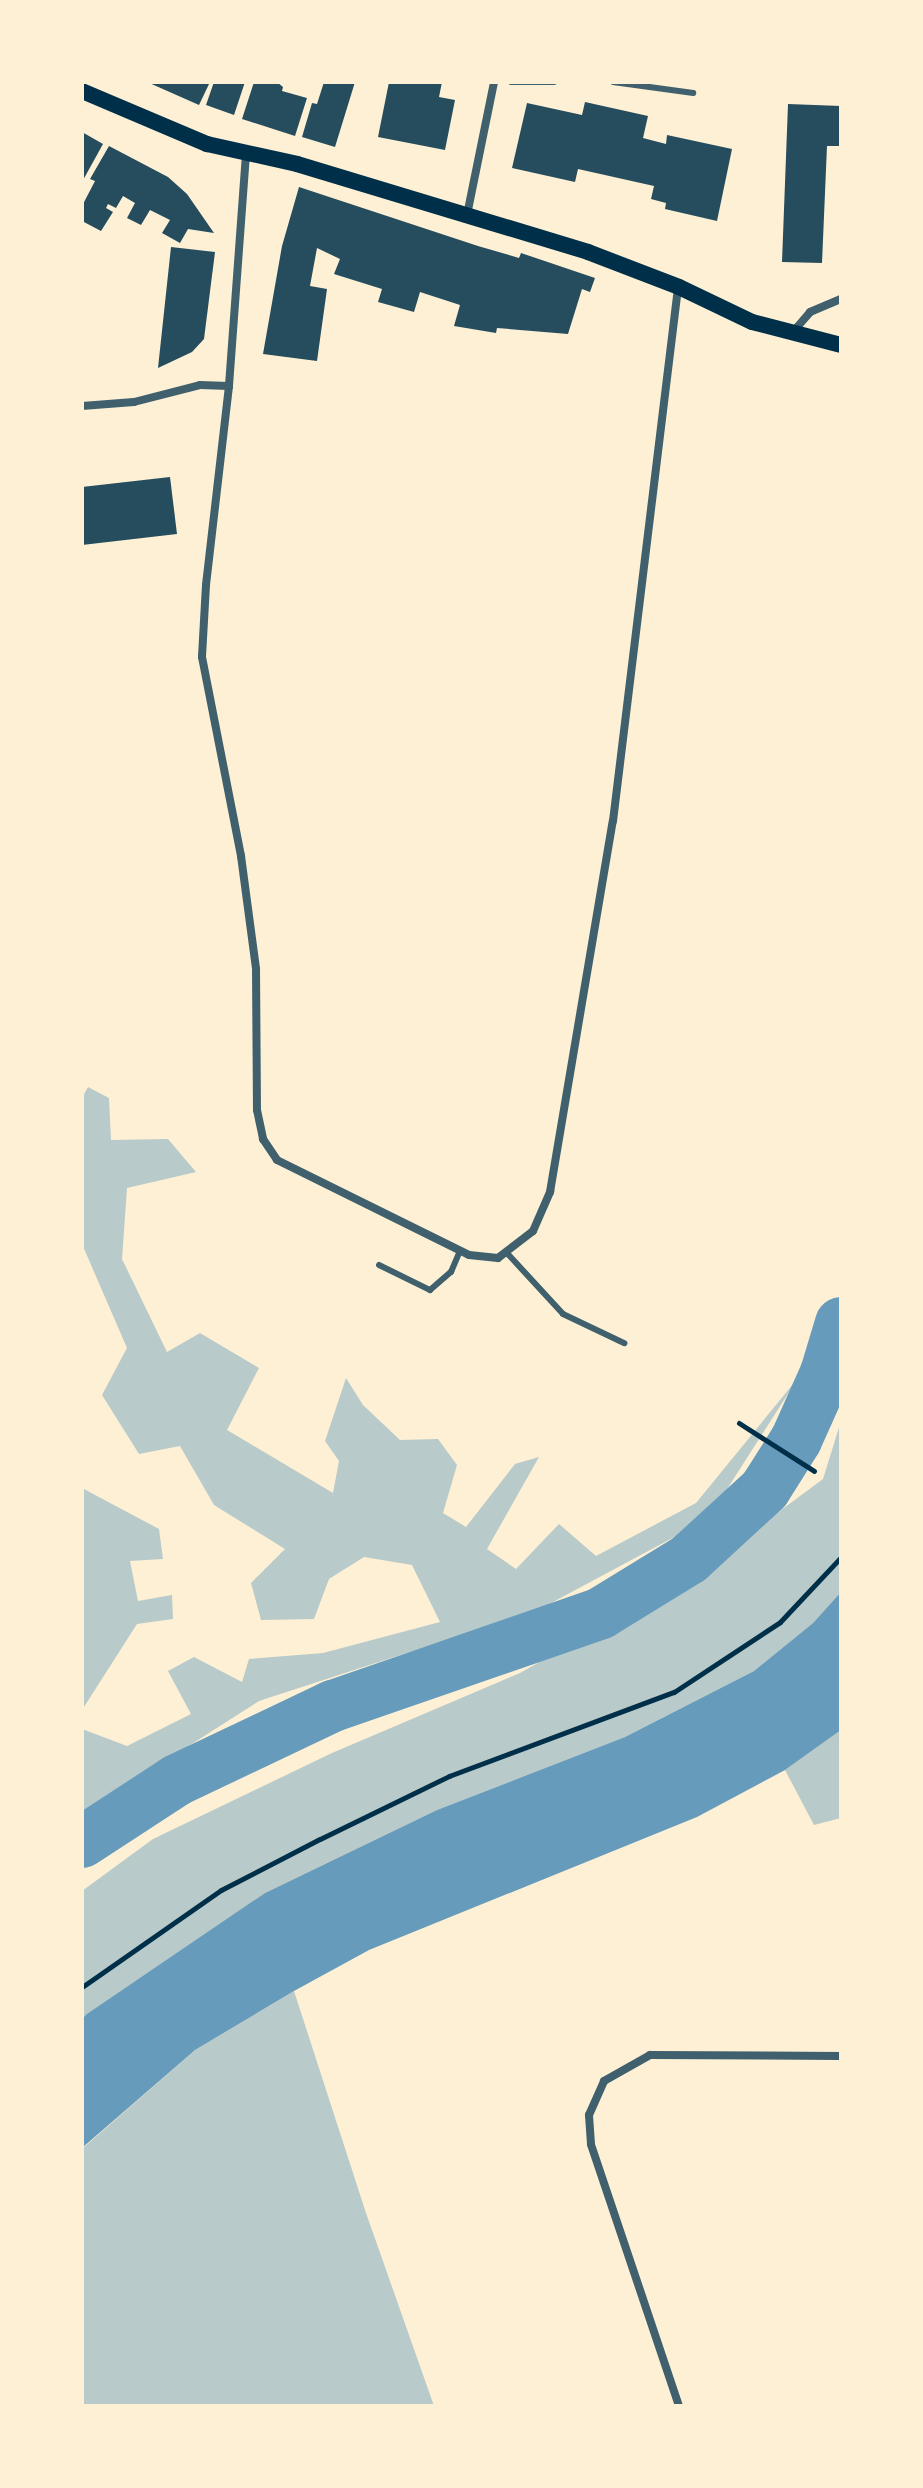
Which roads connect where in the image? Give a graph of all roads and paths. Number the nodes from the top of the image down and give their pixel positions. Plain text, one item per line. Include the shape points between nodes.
1 (494, 82) edge
2 (511, 82) edge
3 (554, 82) edge
4 (613, 82) edge
5 (82, 91) edge
6 (693, 93) dead end
7 (246, 153) junction
8 (467, 215) junction
9 (679, 287) junction
10 (841, 299) edge
11 (791, 334) junction
12 (841, 345) edge
13 (229, 386) junction
14 (82, 406) edge
15 (460, 1251) junction
16 (506, 1252) junction
17 (379, 1265) dead end
18 (624, 1343) dead end
19 (739, 1423) dead end
20 (814, 1471) dead end
21 (841, 1557) edge
22 (82, 1987) edge
23 (841, 2056) edge
24 (679, 2406) edge

1 - 8 street
2 - 3 lane
4 - 6 lane
5 - 7 main road via 187,138
7 - 8 main road
7 - 13 street
8 - 9 main road
9 - 11 main road via 752,322
9 - 16 street via 613,821 550,1192 533,1231
10 - 11 street via 810,312
11 - 12 main road
13 - 14 street via 200,385 134,402
13 - 15 street via 202,657 241,856 256,969 257,1110 263,1139 277,1160
15 - 16 street via 498,1258
15 - 17 lane via 451,1272 430,1290
16 - 18 lane via 563,1314
19 - 20 path
21 - 22 path via 780,1622 674,1692 449,1776 320,1839 221,1890
23 - 24 street via 650,2055 604,2081 589,2115 591,2144

